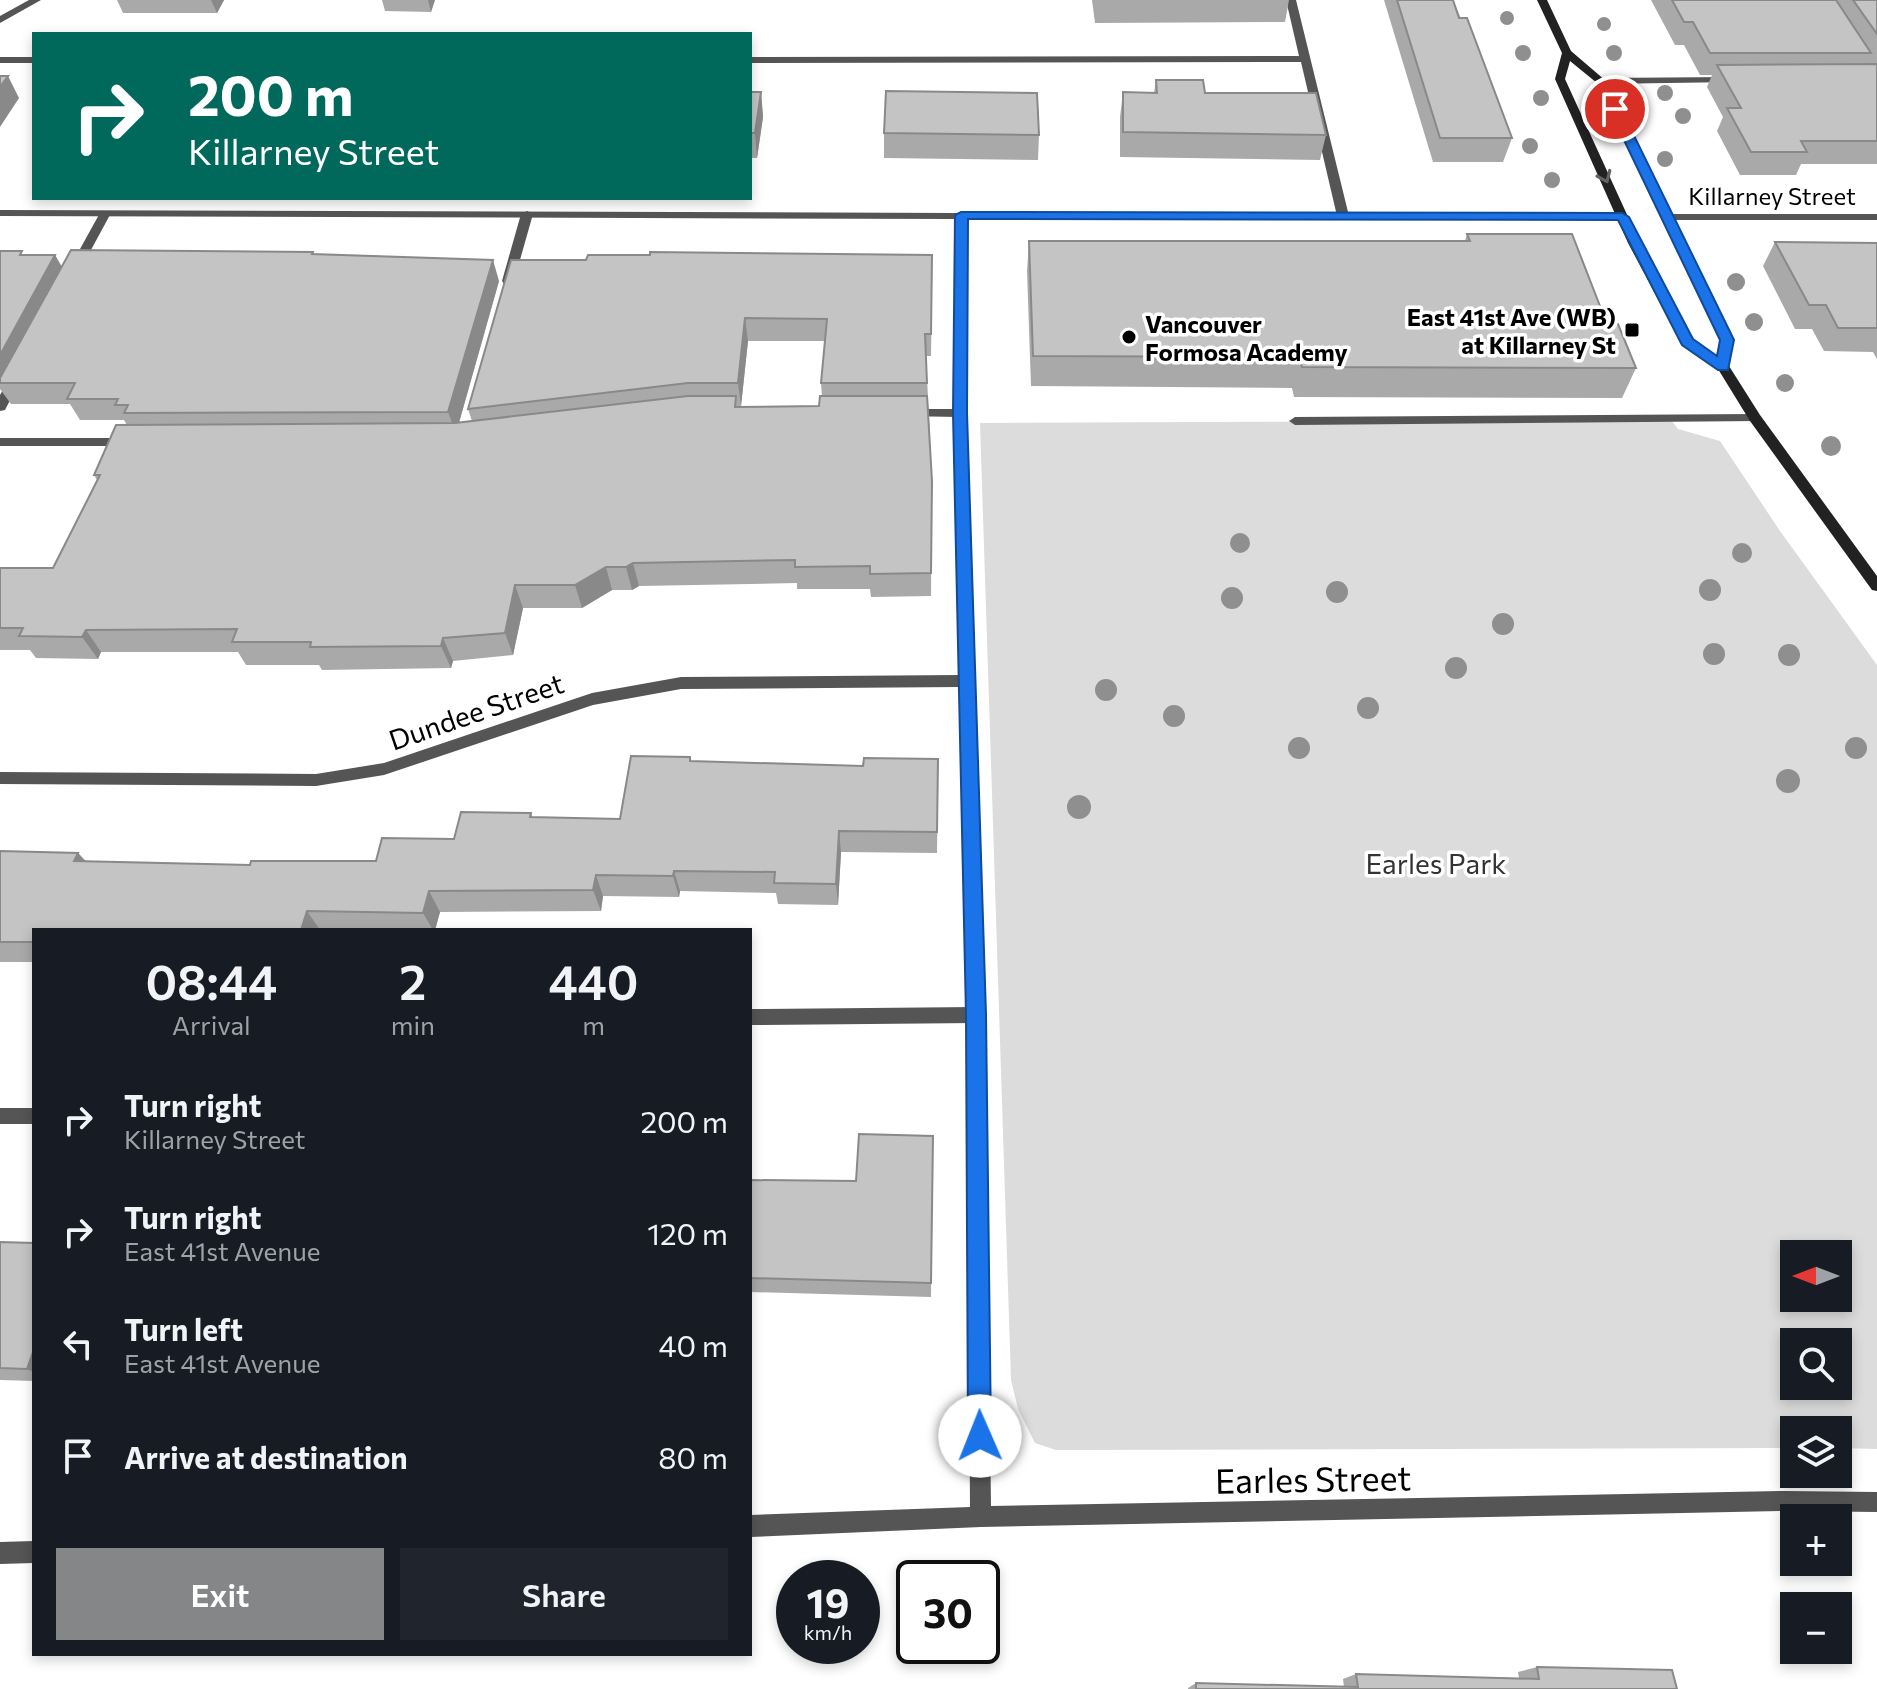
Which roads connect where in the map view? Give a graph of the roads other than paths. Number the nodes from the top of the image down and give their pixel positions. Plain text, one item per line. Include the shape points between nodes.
1 (36, 0) edge
2 (1291, 0) edge
3 (1542, 0) edge
4 (0, 20) edge
5 (1567, 53) junction
6 (1307, 59) junction
7 (0, 60) edge
8 (32, 60) edge
9 (752, 60) edge
10 (1746, 80) edge
11 (1601, 81) junction
12 (0, 213) edge
13 (105, 213) junction
14 (527, 214) junction
15 (961, 215) junction
16 (1343, 216) junction
17 (1622, 217) junction
18 (1666, 217) junction
19 (1877, 217) edge
20 (68, 282) edge
21 (502, 302) edge
22 (23, 365) edge
23 (1723, 366) junction
24 (0, 407) edge
25 (897, 413) edge
26 (960, 413) junction
27 (1755, 418) junction
28 (1295, 421) dead end
29 (0, 442) edge
30 (144, 442) edge
31 (1877, 586) edge
32 (967, 681) junction
33 (0, 778) edge
34 (976, 1015) junction
35 (752, 1017) edge
36 (0, 1116) edge
37 (32, 1116) edge
38 (1877, 1502) edge
39 (981, 1517) junction
40 (752, 1526) edge
41 (32, 1552) edge
42 (0, 1553) edge

1 - 4 street
2 - 6 street
3 - 5 main road
5 - 11 main road
5 -> 17 main road via 1560,79
6 - 9 street
6 - 16 street
7 - 8 street
10 - 11 street
11 - 18 main road
12 - 13 street
13 - 14 street
13 - 20 street
14 - 15 street
14 - 21 street
15 - 16 street
15 - 26 street
16 - 17 street
17 - 23 main road via 1687,342
18 - 19 street, Killarney Street
18 - 23 main road via 1727,340
22 - 24 street
23 - 27 main road
25 - 26 street
26 - 32 street
27 - 28 street
27 - 31 main road
29 - 30 street
32 - 33 street, Dundee Street via 681,683 592,699 404,763 316,780
32 - 34 street
34 - 35 street
34 - 39 street
36 - 37 street
38 - 39 street, Earles Street
39 - 40 street, Earles Street
41 - 42 street

